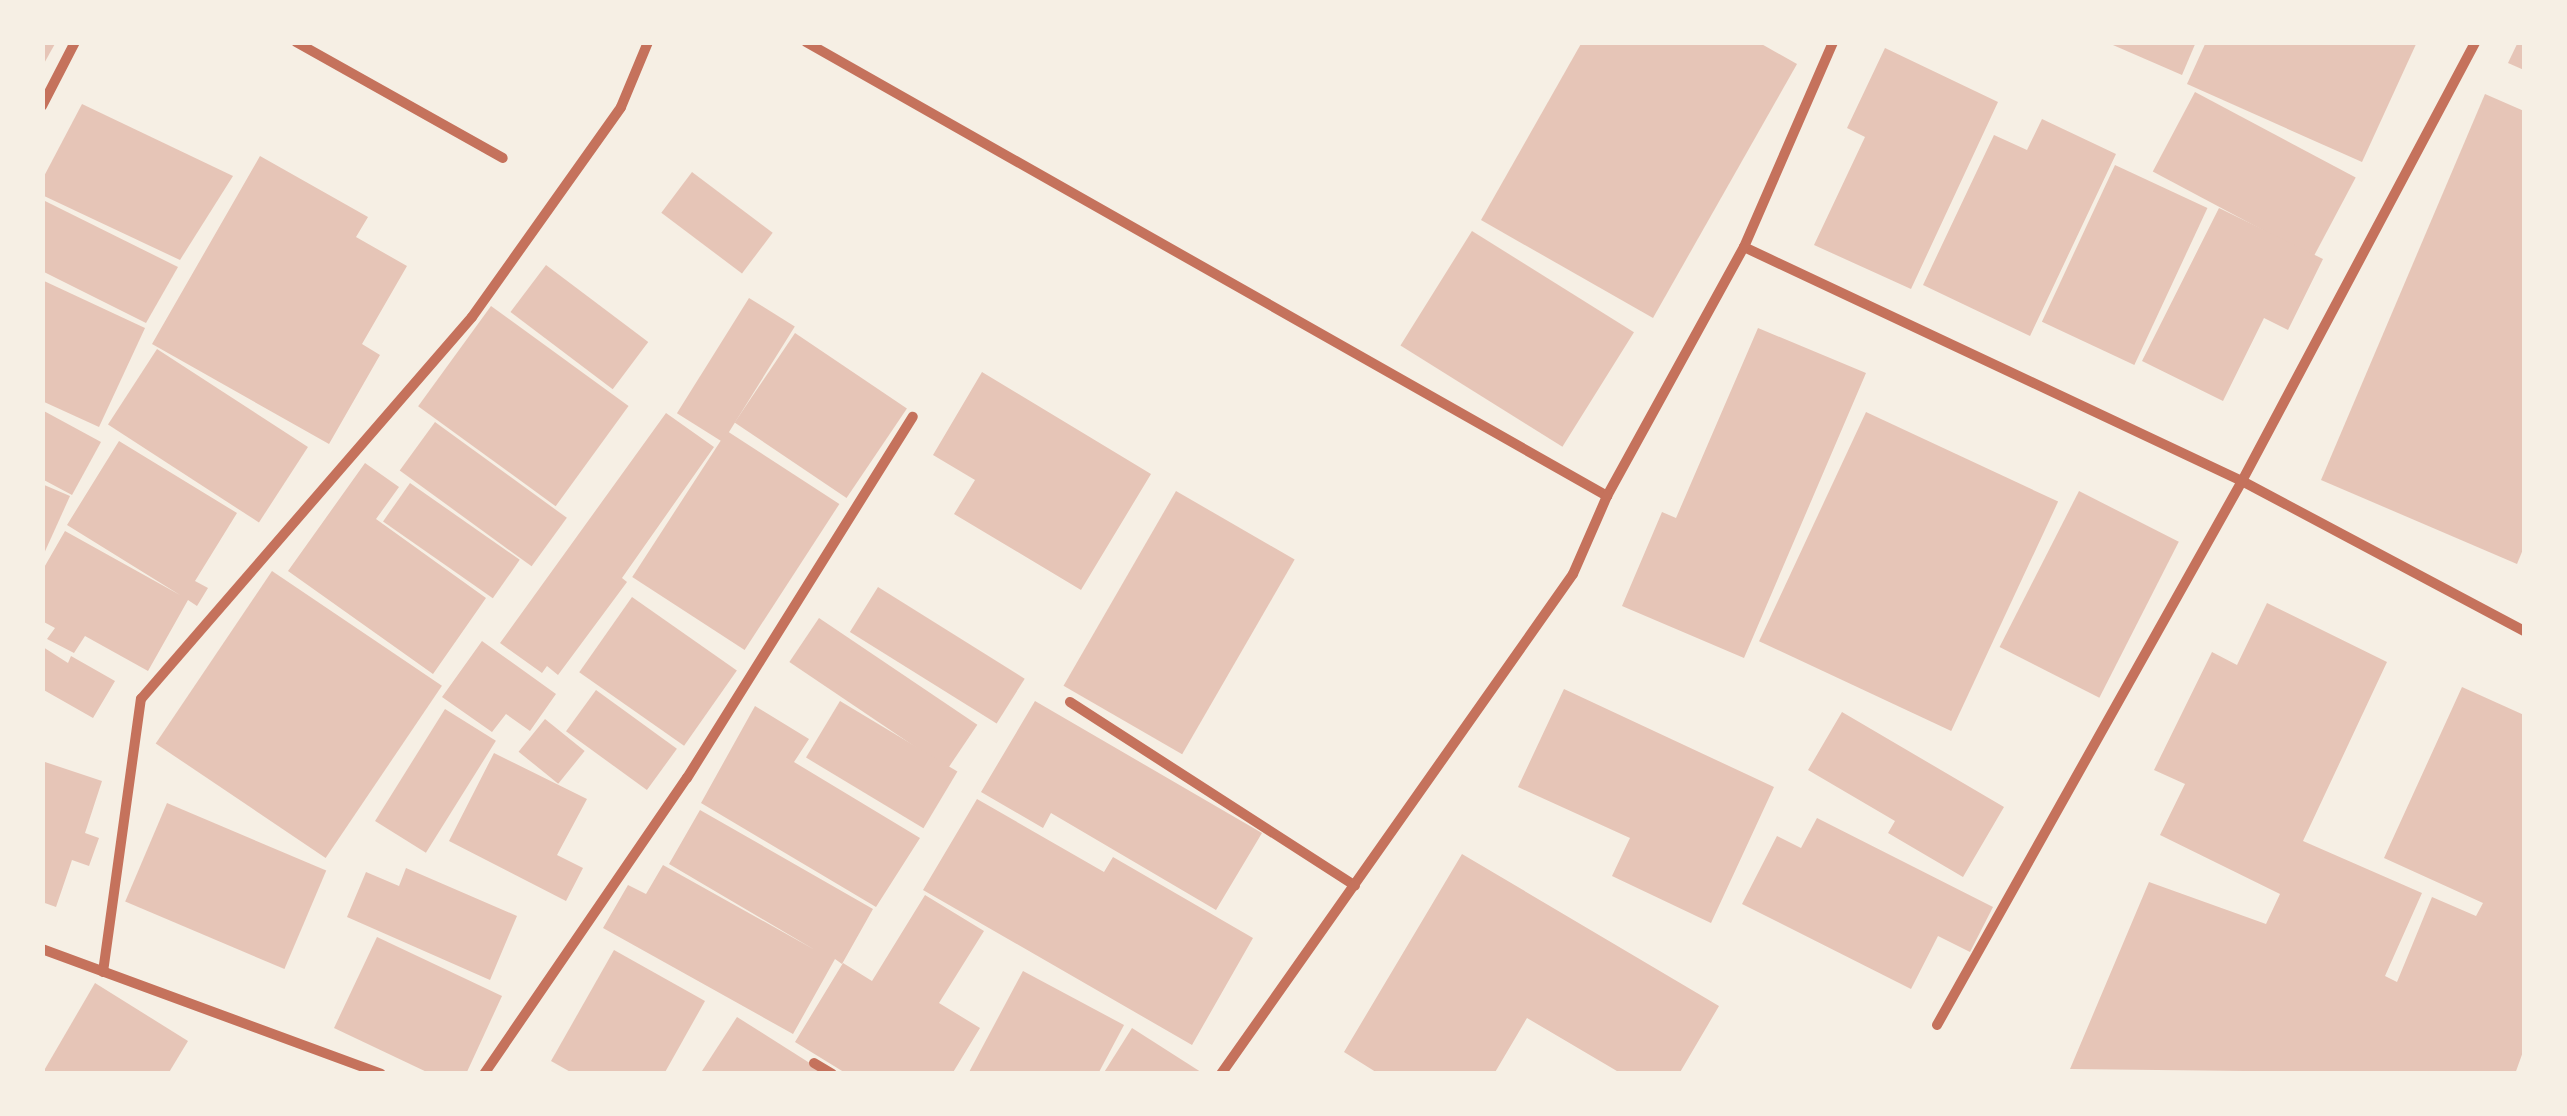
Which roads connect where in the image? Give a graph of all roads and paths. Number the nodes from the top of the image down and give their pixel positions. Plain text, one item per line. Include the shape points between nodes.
1 (75, 42) edge
2 (296, 42) edge
3 (648, 42) edge
4 (806, 42) edge
5 (1833, 42) edge
6 (2476, 42) edge
7 (42, 106) edge
8 (503, 158) dead end
9 (1744, 247) junction
10 (913, 417) dead end
11 (2242, 482) junction
12 (1607, 496) junction
13 (2524, 631) edge
14 (1070, 702) dead end
15 (1356, 886) junction
16 (42, 949) edge
17 (103, 972) junction
18 (1937, 1025) dead end
19 (814, 1063) dead end
20 (381, 1074) edge
21 (484, 1074) edge
22 (832, 1074) edge
23 (1222, 1074) edge

1 - 7 street
2 - 8 street
3 - 17 street via 622,107 472,317 142,699
4 - 12 street
5 - 9 street
6 - 11 street
9 - 11 street
9 - 12 street
10 - 21 street via 687,778
11 - 13 street
11 - 18 street
12 - 15 street via 1573,574
14 - 15 street
15 - 23 street
16 - 17 street
17 - 20 street
19 - 22 street

